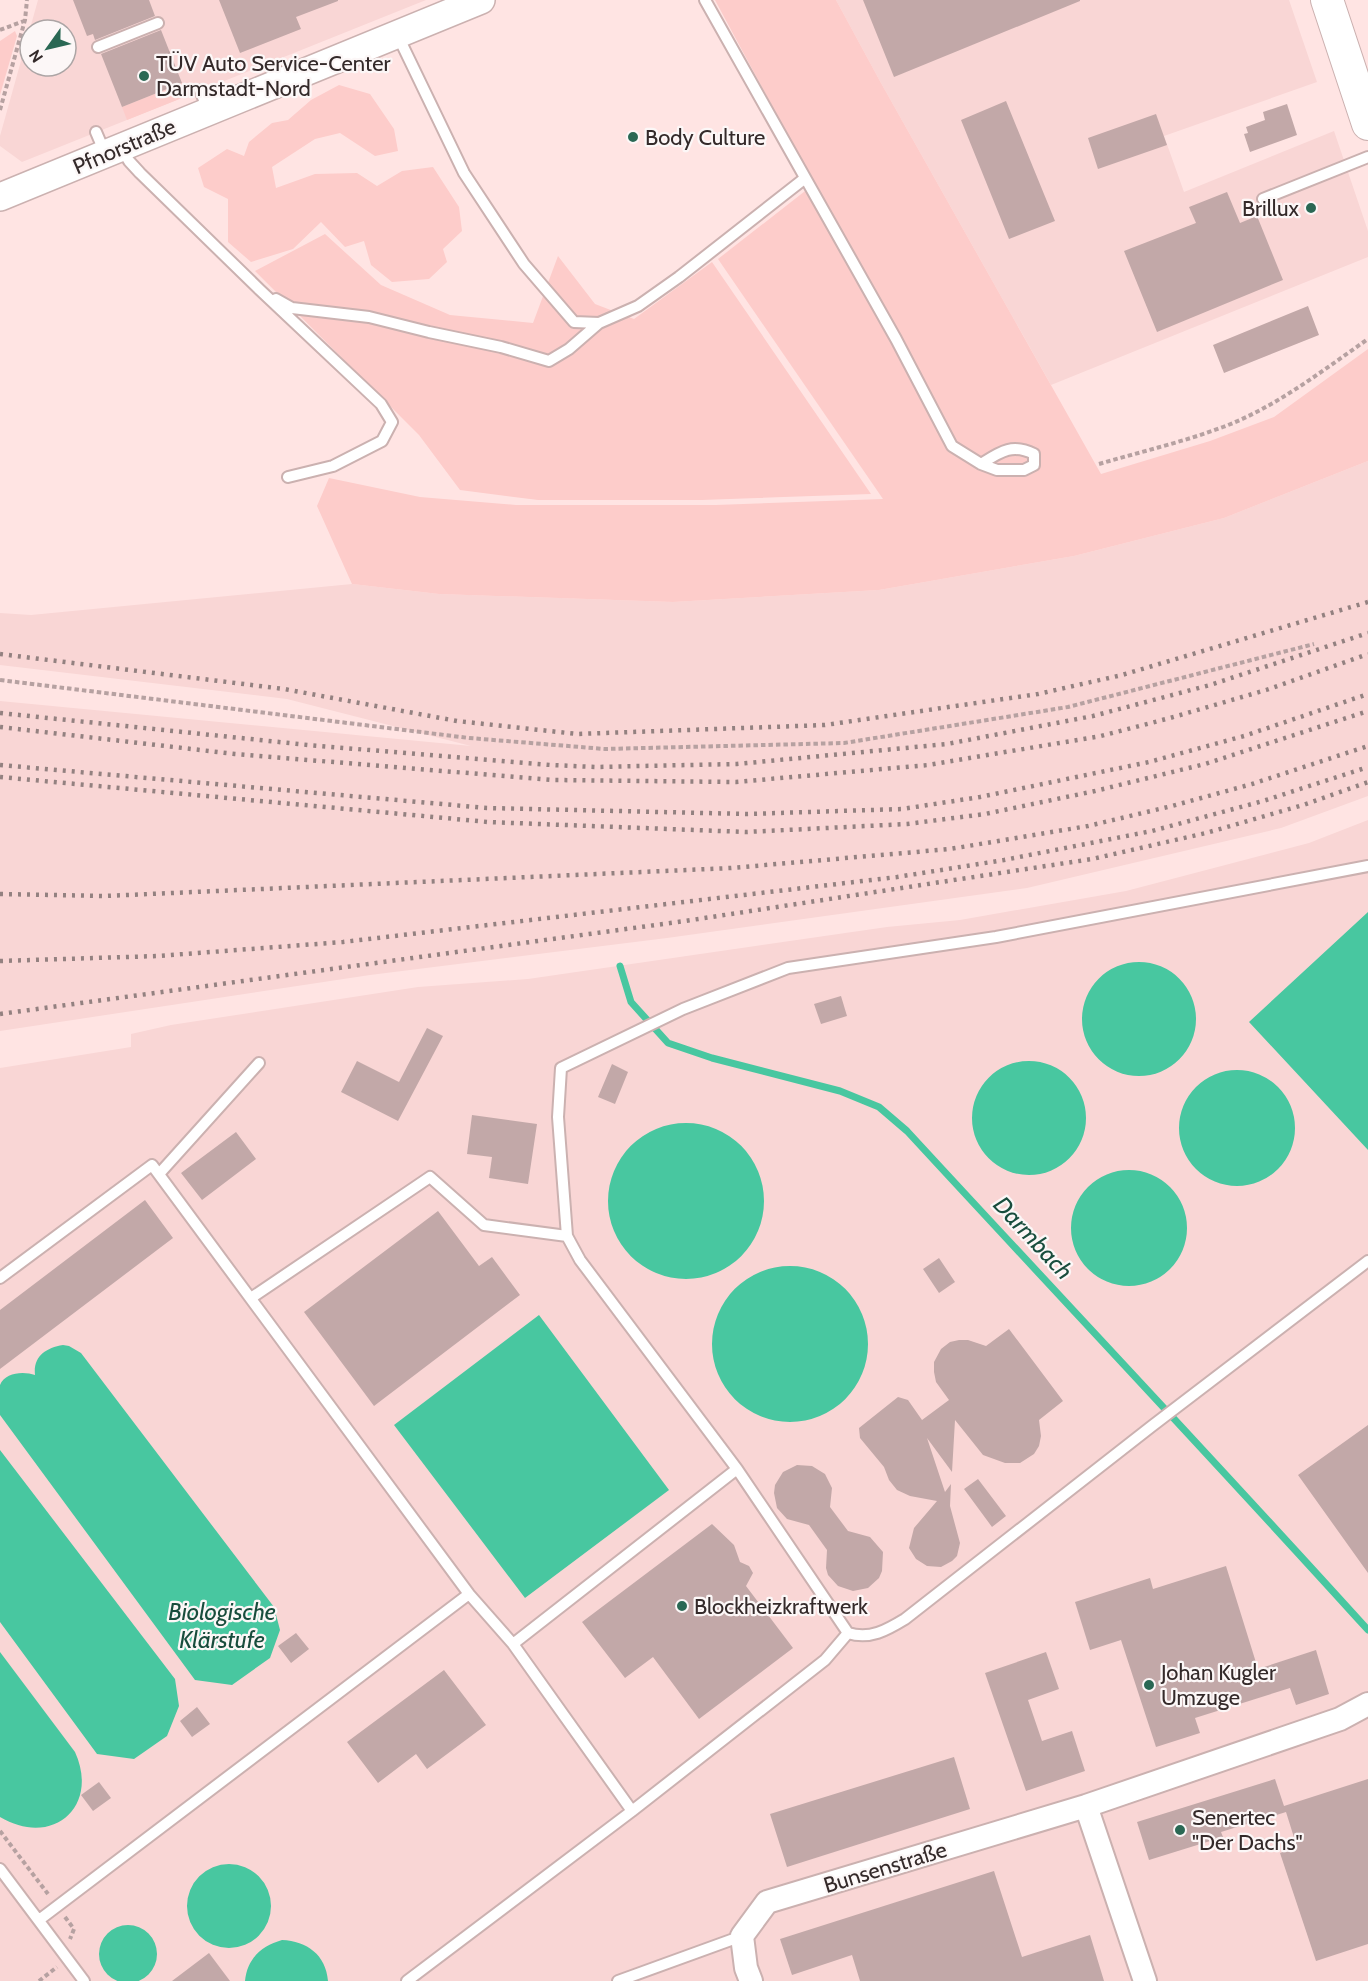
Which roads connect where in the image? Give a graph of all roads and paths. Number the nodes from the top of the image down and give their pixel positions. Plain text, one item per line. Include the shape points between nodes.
1 (27, 0) edge
2 (481, 0) edge
3 (705, 0) edge
4 (1327, 0) edge
5 (25, 18) edge
6 (158, 23) dead end
7 (18, 24) edge
8 (0, 30) edge
9 (397, 34) junction
10 (18, 46) edge
11 (98, 47) dead end
12 (170, 53) dead end
13 (166, 64) dead end
14 (0, 111) edge
15 (1368, 124) edge
16 (107, 144) junction
17 (1368, 157) edge
18 (804, 179) junction
19 (0, 197) edge
20 (1263, 198) dead end
21 (260, 290) junction
22 (599, 323) junction
23 (1368, 339) edge
24 (981, 464) dead end
25 (1099, 464) dead end
26 (288, 477) dead end
27 (1314, 644) dead end
28 (0, 680) edge
29 (1368, 866) edge
30 (259, 1064) dead end
31 (159, 1174) junction
32 (567, 1236) junction
33 (1368, 1261) edge
34 (0, 1278) edge
35 (251, 1298) junction
36 (737, 1469) junction
37 (469, 1594) junction
38 (848, 1633) junction
39 (513, 1644) junction
40 (1368, 1704) edge
41 (1086, 1806) junction
42 (632, 1811) junction
43 (0, 1831) edge
44 (0, 1869) edge
45 (57, 1907) junction
46 (39, 1920) junction
47 (742, 1936) junction
48 (65, 1956) junction
49 (84, 1981) edge
50 (407, 1981) edge
51 (618, 1981) edge
52 (751, 1981) edge
53 (1145, 1981) edge

1 - 5 path
2 - 9 street, Pfnorstraße
3 - 18 lane
4 - 15 main road
6 - 11 lane
7 - 8 path
9 - 16 street, Pfnorstraße via 204,100
9 - 22 lane via 464,172 524,264 574,322
10 - 14 path
12 - 13 path via 162,56
16 - 19 street, Pfnorstraße
16 - 21 lane
17 - 20 lane
18 - 22 lane via 638,306
18 - 24 lane via 952,446
21 - 22 lane via 292,308 369,317 549,361
21 - 26 lane via 381,404 392,422 382,441 333,466
23 - 25 path via 1266,407 1223,427
27 - 28 path via 1068,707 844,743 605,749 469,738
29 - 32 lane via 996,937 788,968 683,1009 561,1068 558,1116
30 - 31 lane
31 - 34 lane via 152,1165
31 - 35 lane
32 - 35 lane via 484,1225 430,1177
32 - 36 lane via 580,1260
33 - 38 lane via 905,1619 881,1633
35 - 37 lane
36 - 38 lane
36 - 39 lane
37 - 39 lane
37 - 45 lane
38 - 42 lane via 825,1660
39 - 42 lane
40 - 41 street, Bunsenstraße via 1340,1719
41 - 47 street, Bunsenstraße via 767,1902
41 - 53 street
42 - 50 lane
43 - 45 path
44 - 46 lane
45 - 46 lane
45 - 48 path via 74,1929
46 - 48 lane
47 - 51 lane
47 - 52 street
48 - 49 lane

